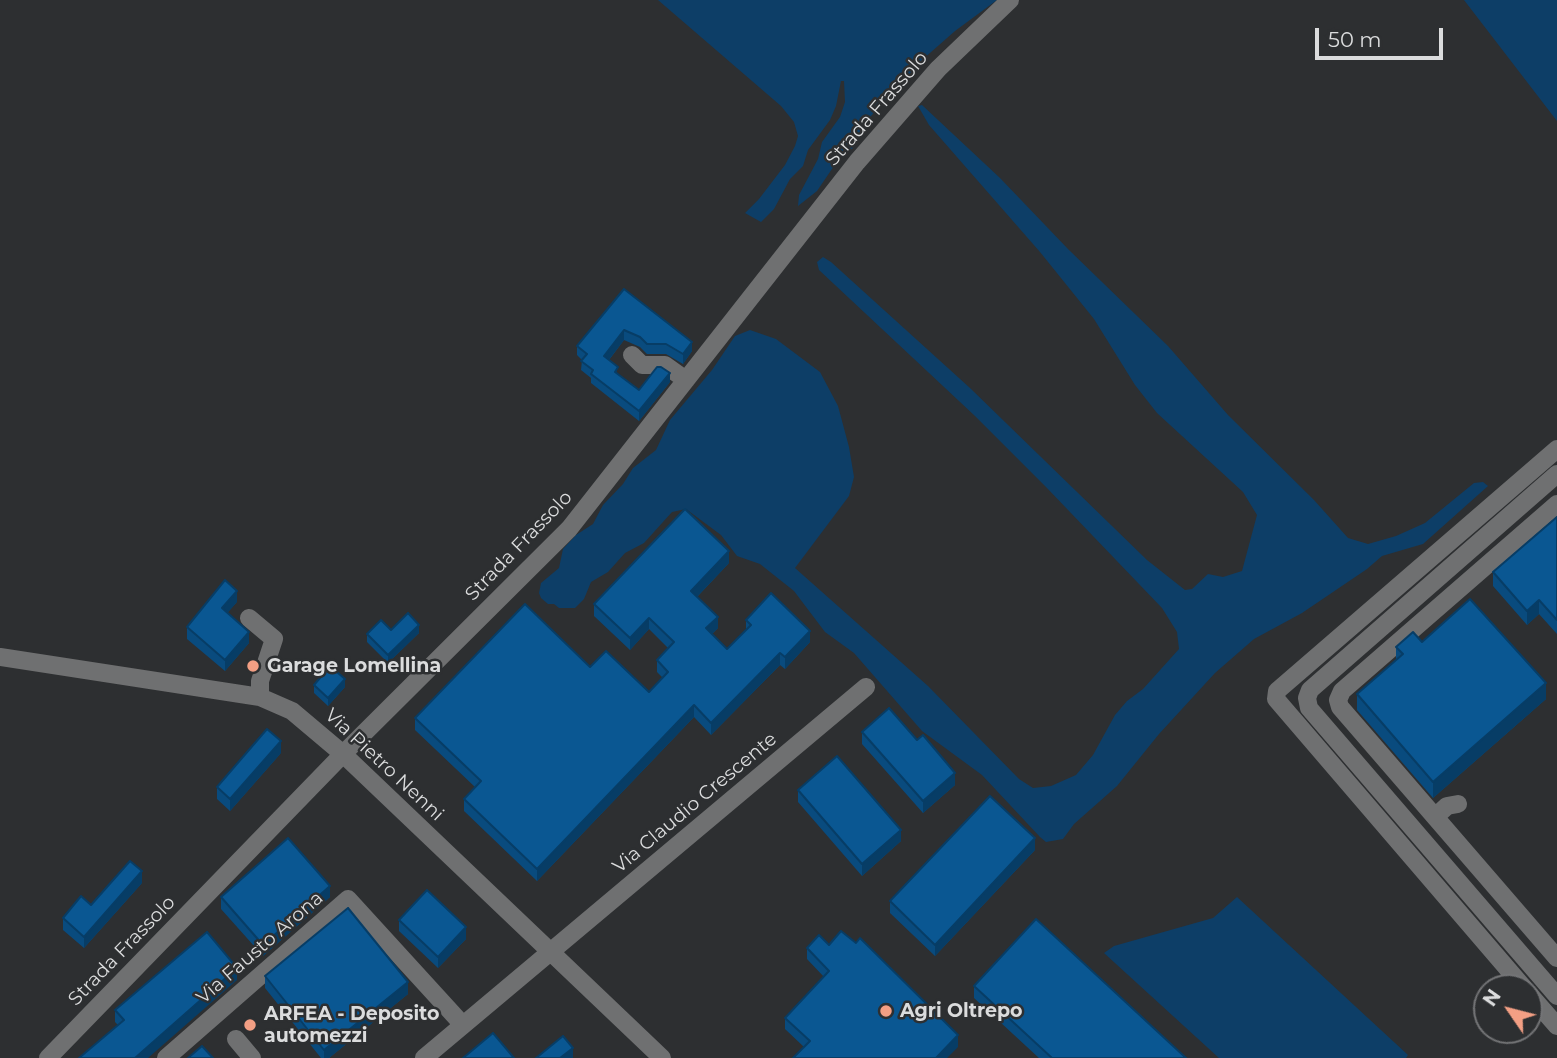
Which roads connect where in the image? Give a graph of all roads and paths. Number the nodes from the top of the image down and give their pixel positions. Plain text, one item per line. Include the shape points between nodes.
1 (1010, 0) edge
2 (632, 355) dead end
3 (686, 380) junction
4 (1557, 449) edge
5 (1557, 474) edge
6 (1557, 504) edge
7 (249, 618) dead end
8 (0, 657) edge
9 (866, 687) dead end
10 (260, 696) junction
11 (344, 754) junction
12 (1458, 804) dead end
13 (1435, 817) junction
14 (552, 951) junction
15 (1557, 958) edge
16 (1512, 974) edge
17 (1557, 996) edge
18 (1543, 1010) edge
19 (463, 1025) junction
20 (1557, 1026) edge
21 (236, 1040) dead end
22 (48, 1058) edge
23 (166, 1058) edge
24 (252, 1058) edge
25 (424, 1058) edge
26 (662, 1058) edge

1 - 3 street, Strada Frassolo via 900,110
2 - 3 street via 642,365 665,365
3 - 11 street, Strada Frassolo via 569,529
4 - 16 street via 1277,691 1276,699
5 - 17 street via 1310,690 1307,698 1309,708
6 - 13 street via 1342,691 1338,700
7 - 10 street via 274,639 260,681
8 - 10 street, Via Pietro Nenni
9 - 14 street, Via Claudio Crescente
10 - 11 street, Via Pietro Nenni via 292,711
11 - 14 street, Via Pietro Nenni
11 - 22 street, Strada Frassolo
12 - 13 street via 1447,806
13 - 15 street
14 - 19 street, Via Claudio Crescente
14 - 26 street, Via Pietro Nenni
18 - 20 street
19 - 23 street, Via Fausto Arona via 348,899
19 - 25 street, Via Claudio Crescente
21 - 24 street

